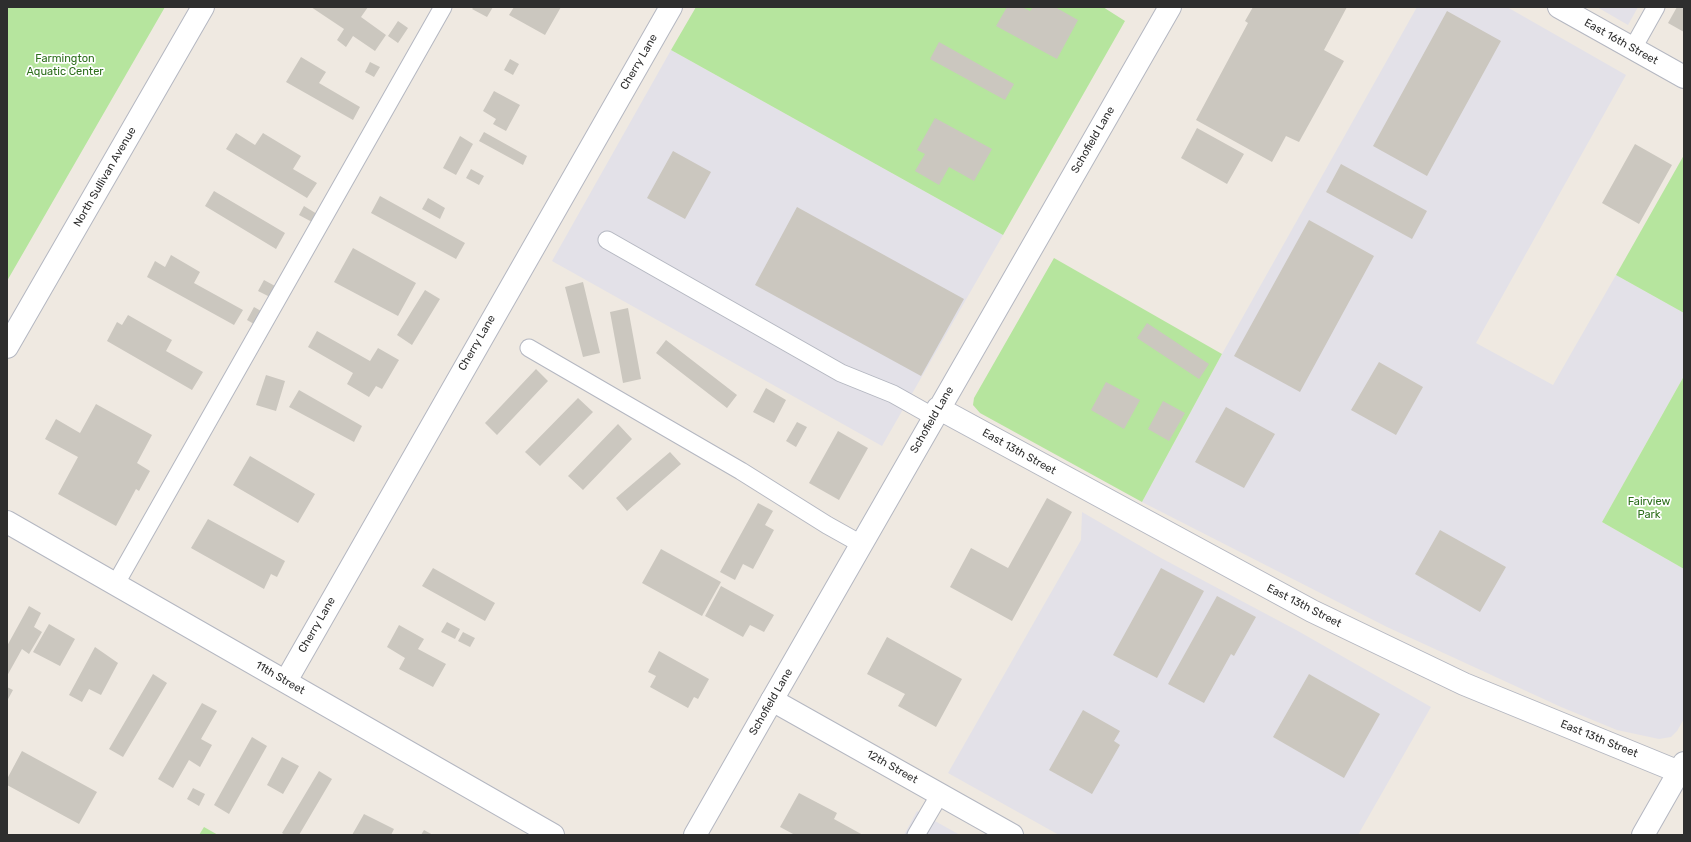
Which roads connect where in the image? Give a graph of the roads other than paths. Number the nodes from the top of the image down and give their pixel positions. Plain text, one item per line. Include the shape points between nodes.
1 (202, 7) edge
2 (443, 7) edge
3 (671, 7) edge
4 (1170, 7) edge
5 (1559, 7) edge
6 (1656, 7) edge
7 (1633, 48) junction
8 (1684, 77) edge
9 (607, 240) dead end
10 (7, 347) edge
11 (530, 348) dead end
12 (936, 413) junction
13 (7, 522) edge
14 (861, 544) junction
15 (115, 585) junction
16 (286, 681) junction
17 (772, 700) junction
18 (1682, 770) edge
19 (940, 794) junction
20 (553, 835) edge
21 (695, 835) edge
22 (916, 835) edge
23 (1012, 835) edge
24 (1643, 835) edge

1 - 10 street, North Sullivan Avenue
2 - 15 lane
3 - 16 street, Cherry Lane
4 - 12 street, Schofield Lane
5 - 7 street, East 16th Street
6 - 7 lane
7 - 8 street, East 16th Street
9 - 12 lane via 841,373
11 - 14 lane
12 - 14 street, Schofield Lane
12 - 18 street, East 13th Street via 1312,611 1464,684
13 - 15 street, 11th Street
14 - 17 street, Schofield Lane
15 - 16 street, 11th Street
16 - 20 street, 11th Street
17 - 19 street, 12th Street
17 - 21 street, Schofield Lane
18 - 24 street
19 - 22 lane
19 - 23 street, 12th Street

